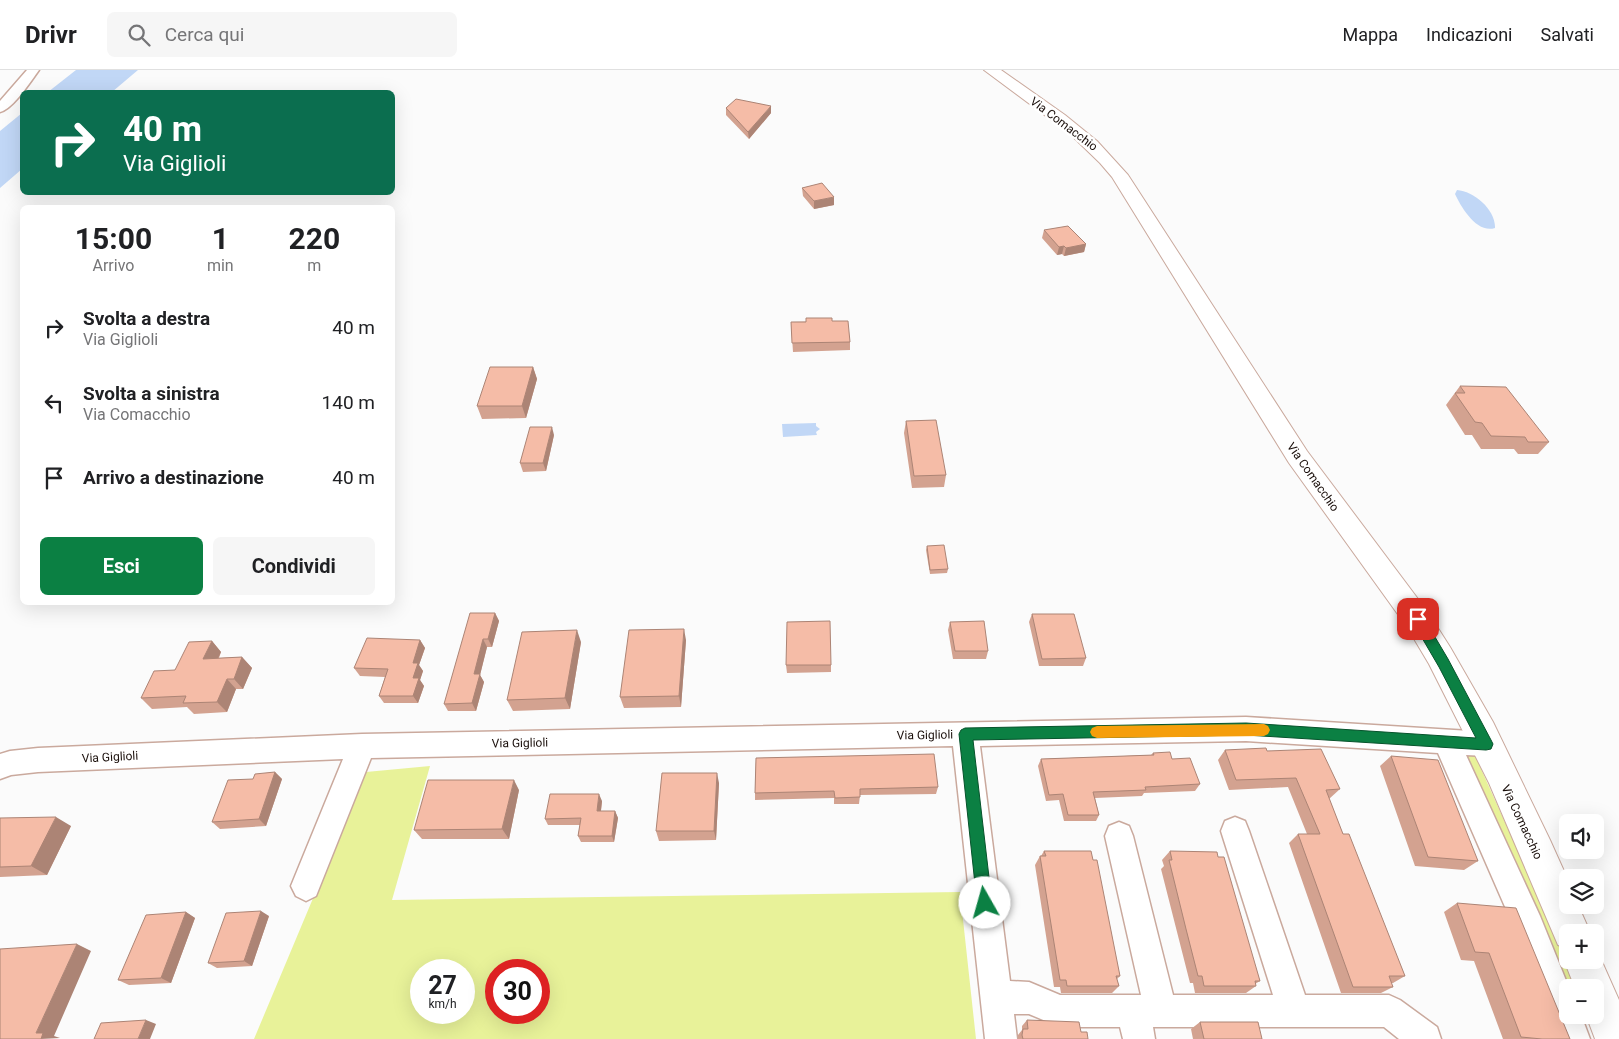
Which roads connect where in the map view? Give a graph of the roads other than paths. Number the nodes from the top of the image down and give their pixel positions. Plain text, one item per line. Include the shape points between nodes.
1 (33, 70) edge
2 (991, 70) edge
3 (0, 108) edge
4 (965, 734) junction
5 (1447, 742) junction
6 (1486, 744) junction
7 (362, 746) junction
8 (0, 760) edge
9 (38, 760) junction
10 (0, 767) edge
11 (1236, 831) dead end
12 (1119, 836) dead end
13 (306, 886) dead end
14 (1568, 924) edge
15 (1559, 994) edge
16 (996, 997) junction
17 (1294, 1011) junction
18 (1144, 1020) edge
19 (1570, 1024) edge
20 (1000, 1039) edge
21 (1425, 1039) edge
22 (1574, 1039) edge

1 - 3 street
2 - 6 main road, Via Comacchio via 1085,139 1113,166 1298,457 1418,619
4 - 5 street, Via Giglioli via 1246,729
4 - 7 street, Via Giglioli
4 - 16 street
5 - 6 street, Via Giglioli
5 - 15 street
6 - 14 main road, Via Comacchio
7 - 9 street, Via Giglioli
7 - 13 street
8 - 9 street, Via Giglioli
9 - 10 street, Via Giglioli
11 - 17 street
12 - 18 street
16 - 18 street via 1029,998 1060,1011
16 - 20 street
17 - 18 street
17 - 21 street via 1389,1011
19 - 22 street

